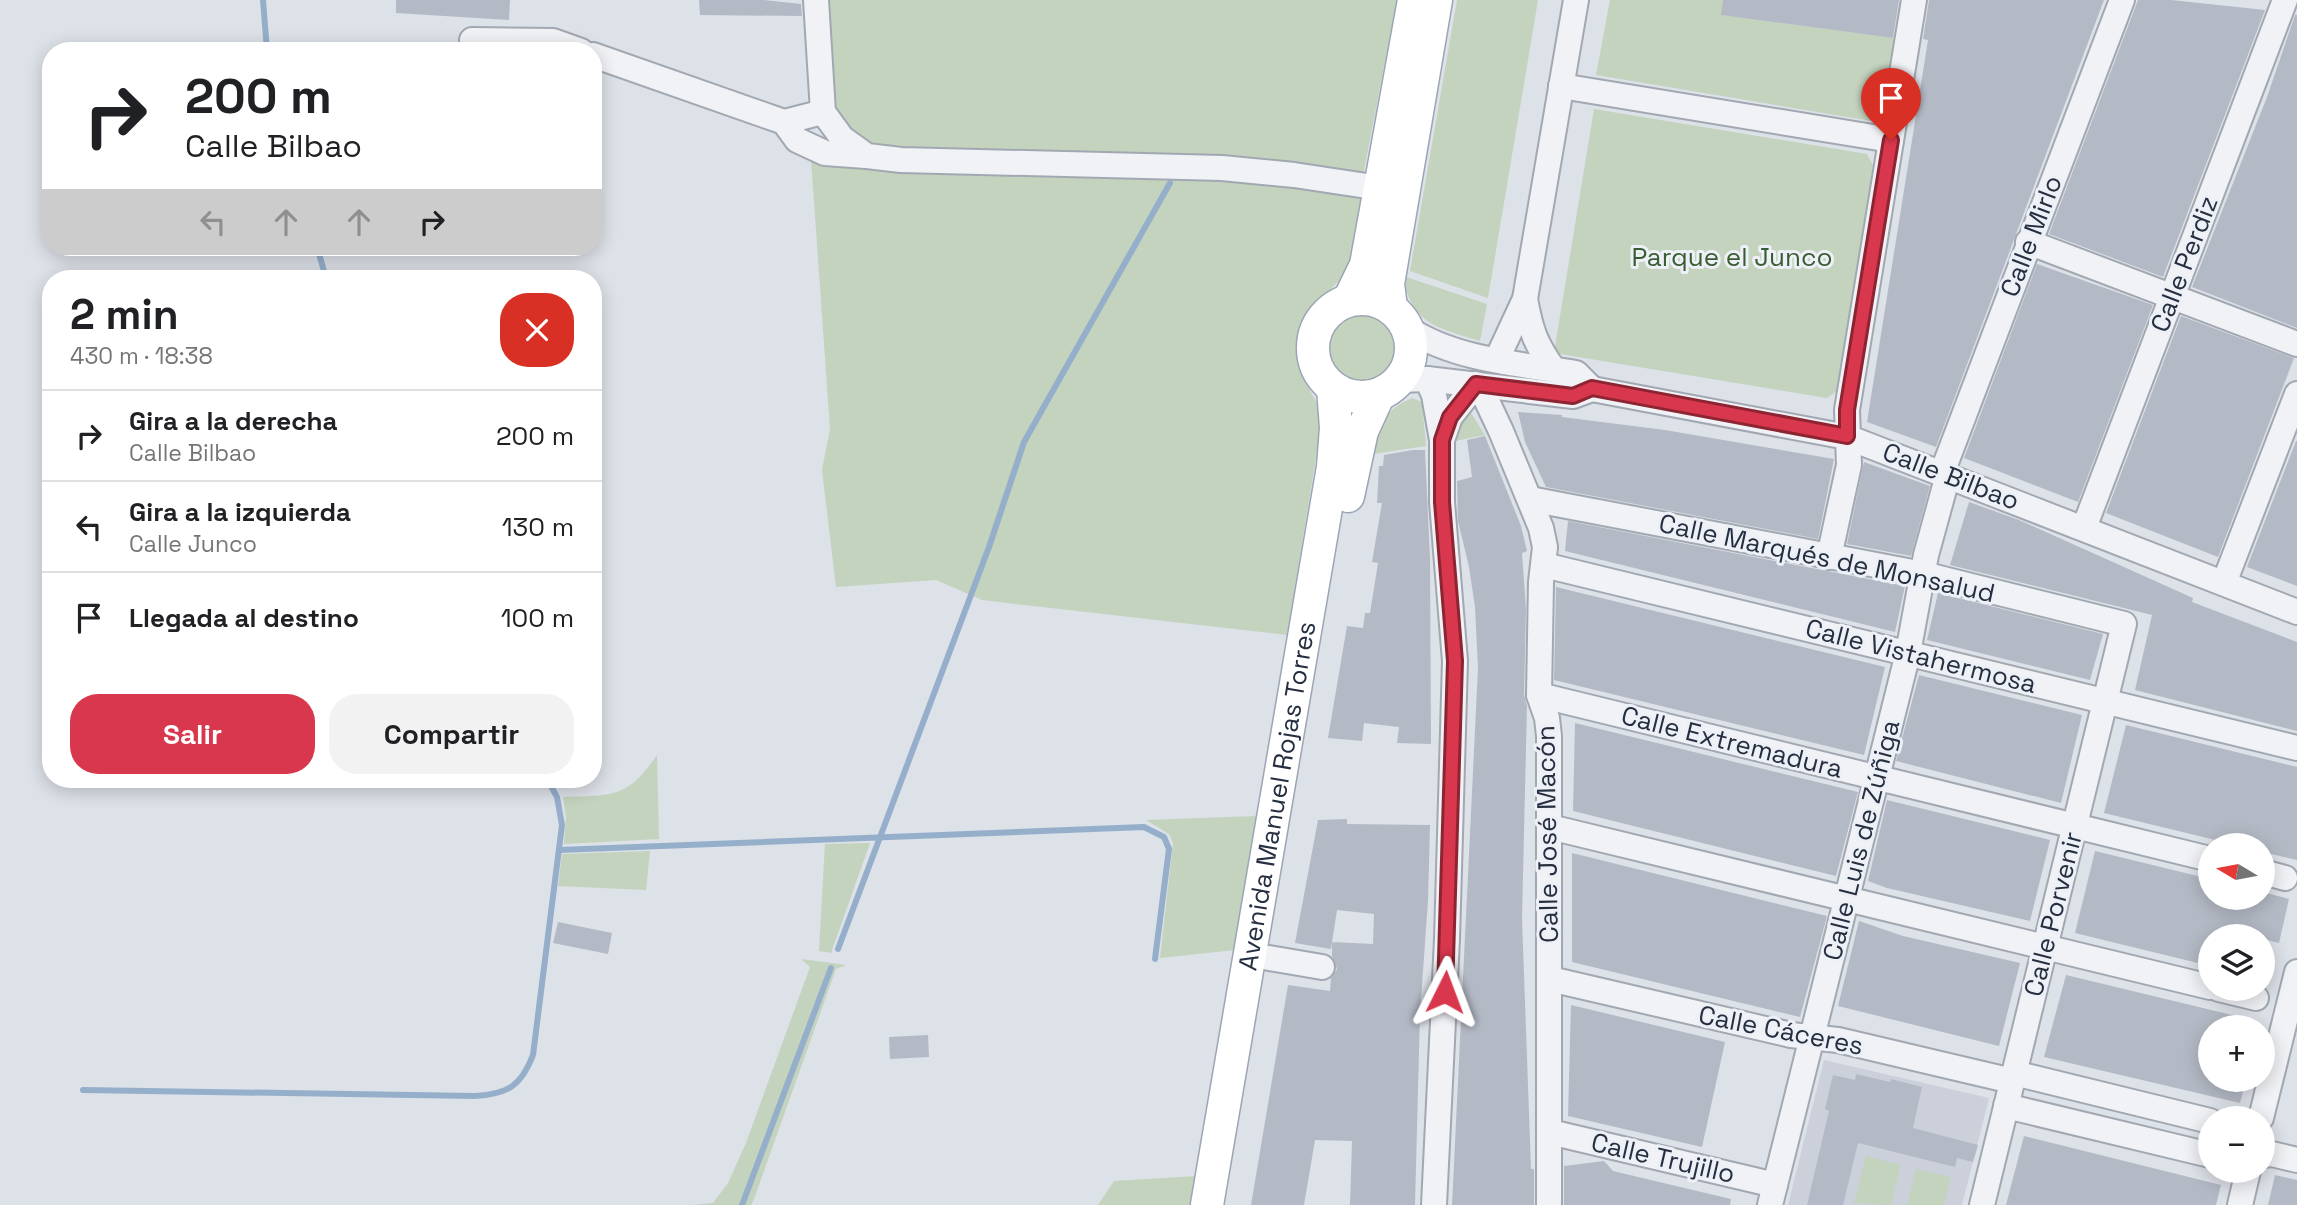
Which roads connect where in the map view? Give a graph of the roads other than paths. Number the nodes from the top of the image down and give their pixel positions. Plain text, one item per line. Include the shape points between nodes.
1 (816, 0) edge
2 (1414, 0) edge
3 (1436, 0) edge
4 (1576, 0) edge
5 (1914, 0) edge
6 (2122, 0) edge
7 (2285, 0) edge
8 (2290, 0) edge
9 (2297, 1) edge
10 (472, 40) dead end
11 (556, 42) edge
12 (602, 58) edge
13 (1561, 86) junction
14 (823, 111) junction
15 (784, 122) junction
16 (1891, 140) junction
17 (867, 156) junction
18 (1380, 188) junction
19 (2028, 242) junction
20 (2172, 297) junction
21 (1525, 299) junction
22 (1349, 300) junction
23 (1399, 318) junction
24 (2297, 344) edge
25 (1506, 361) junction
26 (1554, 370) junction
27 (1402, 384) junction
28 (1476, 384) junction
29 (1333, 388) junction
30 (1509, 388) junction
31 (1592, 388) junction
32 (2297, 394) edge
33 (1501, 431) junction
34 (1847, 436) junction
35 (1442, 440) junction
36 (1945, 474) junction
37 (1530, 499) junction
38 (2084, 528) junction
39 (1829, 556) junction
40 (1544, 565) junction
41 (1923, 575) junction
42 (2224, 583) junction
43 (2297, 612) edge
44 (2124, 624) joint
45 (1908, 653) junction
46 (1539, 695) junction
47 (2105, 701) junction
48 (2297, 748) edge
49 (1877, 778) junction
50 (2074, 826) junction
51 (1550, 827) junction
52 (2198, 856) edge
53 (1846, 899) junction
54 (2045, 947) junction
55 (1269, 958) junction
56 (1322, 967) dead end
57 (2297, 972) edge
58 (1550, 979) junction
59 (2198, 984) edge
60 (1812, 1038) junction
61 (2013, 1077) junction
62 (2006, 1106) junction
63 (2264, 1106) edge
64 (2198, 1118) edge
65 (1550, 1132) junction
66 (2198, 1152) edge
67 (2275, 1154) edge
68 (2297, 1160) edge
69 (2245, 1183) edge
70 (1773, 1195) edge
71 (1207, 1205) edge
72 (1227, 1205) edge
73 (1434, 1205) edge
74 (1549, 1205) edge
75 (1982, 1205) edge
76 (2240, 1205) edge

1 - 14 street
2 - 18 main road
3 - 23 main road via 1388,284
4 - 13 street
5 - 16 street
6 - 19 street, Calle Mirlo
7 - 20 street, Calle Perdiz
8 - 9 street
10 - 11 street
12 - 15 street
13 - 16 street
13 - 21 street
14 - 15 street
14 - 17 street via 842,138
15 - 17 street via 797,141 825,153
16 - 34 street via 1847,410
17 - 18 street via 1222,169
18 - 22 main road via 1366,265
19 - 20 street
19 - 36 street, Calle Mirlo
20 - 24 street
20 - 38 street, Calle Perdiz
21 - 25 street
21 - 26 street via 1537,345
22 - 23 main road via 1378,301
22 - 29 main road via 1323,317 1312,347 1314,363
23 - 25 street, Calle Bilbao via 1421,338 1445,348
23 - 27 main road via 1410,341
25 - 26 street, Calle Bilbao
25 - 30 street
26 - 31 street, Calle Bilbao via 1576,373
27 - 28 street, Calle Bilbao
27 - 29 main road via 1355,396
27 - 35 street via 1434,395
27 - 55 main road, Avenida Manuel Rojas Torres via 1362,431
28 - 30 street, Calle Bilbao
28 - 33 street, Calle José Macón
28 - 35 street via 1450,417
29 - 71 main road, Avenida Manuel Rojas Torres via 1333,467
30 - 31 street, Calle Bilbao via 1573,396
30 - 33 street via 1500,410
31 - 34 street, Calle Bilbao
32 - 42 street
33 - 37 street, Calle José Macón
34 - 36 street, Calle Bilbao
34 - 39 street via 1849,465
35 - 73 street via 1442,502 1455,661
36 - 38 street, Calle Bilbao
36 - 41 street, Calle Luis de Zúñiga
37 - 39 street, Calle Marqués de Monsalud
37 - 40 street, Calle José Macón via 1545,547
38 - 42 street, Calle Bilbao
39 - 41 street, Calle Marqués de Monsalud
40 - 45 street, Calle Vistahermosa
40 - 46 street, Calle José Macón
41 - 44 street, Calle Marqués de Monsalud
41 - 45 street, Calle Luis de Zúñiga
42 - 43 street, Calle Bilbao
44 - 47 street, Calle Porvenir
45 - 47 street, Calle Vistahermosa
45 - 49 street, Calle Luis de Zúñiga
46 - 49 street, Calle Extremadura
46 - 51 street, Calle José Macón via 1549,736
47 - 48 street, Calle Vistahermosa
47 - 50 street, Calle Porvenir
49 - 50 street, Calle Extremadura
49 - 53 street, Calle Luis de Zúñiga
50 - 52 street, Calle Extremadura
50 - 54 street, Calle Porvenir
51 - 53 street
51 - 58 street, Calle José Macón
53 - 54 street
53 - 60 street, Calle Luis de Zúñiga
54 - 59 street
54 - 61 street, Calle Porvenir
55 - 56 street
55 - 72 main road, Avenida Manuel Rojas Torres
57 - 63 street
58 - 60 street, Calle Cáceres
58 - 65 street, Calle José Macón
60 - 61 street, Calle Cáceres
60 - 70 street, Calle Luis de Zúñiga
61 - 62 street, Calle Porvenir
61 - 64 street, Calle Cáceres
62 - 66 street
62 - 75 street, Calle Porvenir
65 - 70 street, Calle Trujillo
65 - 74 street, Calle José Macón
67 - 68 street
69 - 76 street

